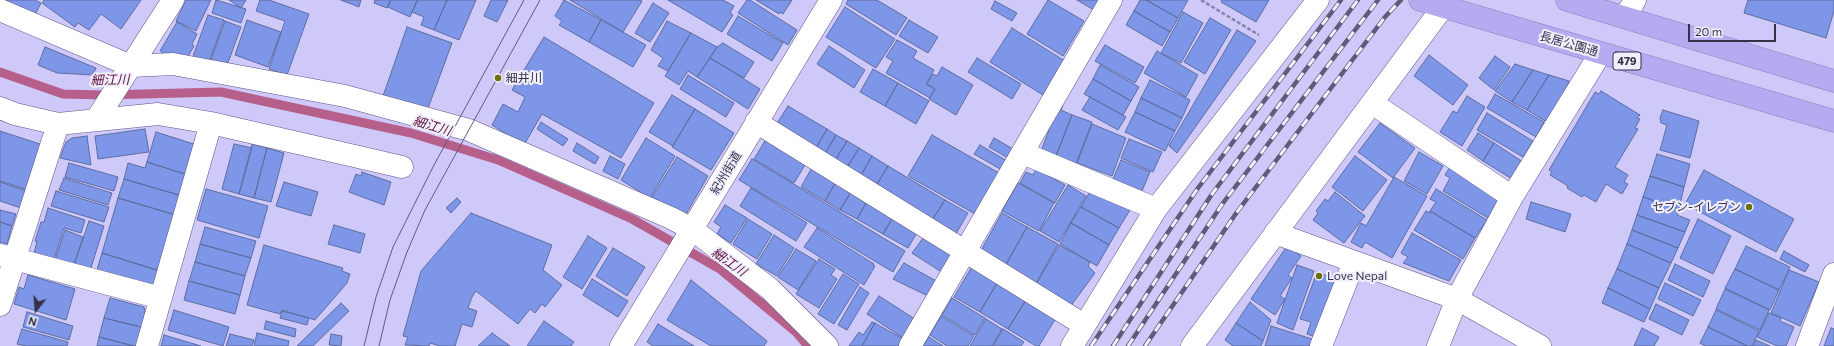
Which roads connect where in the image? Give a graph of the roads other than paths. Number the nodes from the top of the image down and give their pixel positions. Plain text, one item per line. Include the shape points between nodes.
1 (173, 0) edge
2 (831, 0) edge
3 (1111, 0) edge
4 (1318, 0) edge
5 (1420, 0) edge
6 (1567, 0) edge
7 (1443, 7) junction
8 (1630, 8) edge
9 (0, 10) edge
10 (1600, 54) junction
11 (131, 66) junction
12 (1834, 81) edge
13 (1372, 103) junction
14 (0, 108) edge
15 (96, 120) junction
16 (756, 122) junction
17 (1834, 122) edge
18 (211, 123) junction
19 (58, 124) junction
20 (1023, 153) junction
21 (402, 167) dead end
22 (1512, 197) junction
23 (1156, 209) junction
24 (1276, 233) junction
25 (690, 234) junction
26 (966, 252) junction
27 (7, 258) edge
28 (1354, 262) junction
29 (1834, 274) edge
30 (161, 298) junction
31 (1457, 299) junction
32 (0, 305) edge
33 (1828, 311) edge
34 (1084, 325) junction
35 (148, 346) edge
36 (621, 346) edge
37 (827, 346) edge
38 (910, 346) edge
39 (1072, 346) edge
40 (1192, 346) edge
41 (1321, 346) edge
42 (1438, 346) edge
43 (1540, 346) edge
44 (1808, 346) edge

1 - 11 street
2 - 16 street, 紀州街道
3 - 20 street
4 - 23 street
5 - 7 highway, 長居公園通 / 479
6 - 8 highway
7 - 10 highway, 長居公園通 / 479
7 - 13 street
8 - 12 highway
9 - 11 street
10 - 17 highway, 長居公園通 / 479
10 - 22 street
11 - 15 street
11 - 25 street via 181,65 345,96 456,126 672,218
13 - 22 street
13 - 24 street
14 - 19 street
15 - 18 street via 158,114
15 - 19 street
16 - 25 street, 紀州街道
16 - 26 street
18 - 21 street
18 - 30 street
19 - 27 street
20 - 23 street
20 - 26 street
22 - 31 street
23 - 34 street
24 - 28 street
24 - 40 street
25 - 36 street, 紀州街道
25 - 37 street via 770,289
26 - 34 street
26 - 38 street
27 - 30 street
27 - 32 street
28 - 31 street
28 - 41 street
29 - 33 street
30 - 35 street
31 - 42 street
31 - 43 street
33 - 44 street
34 - 39 street

